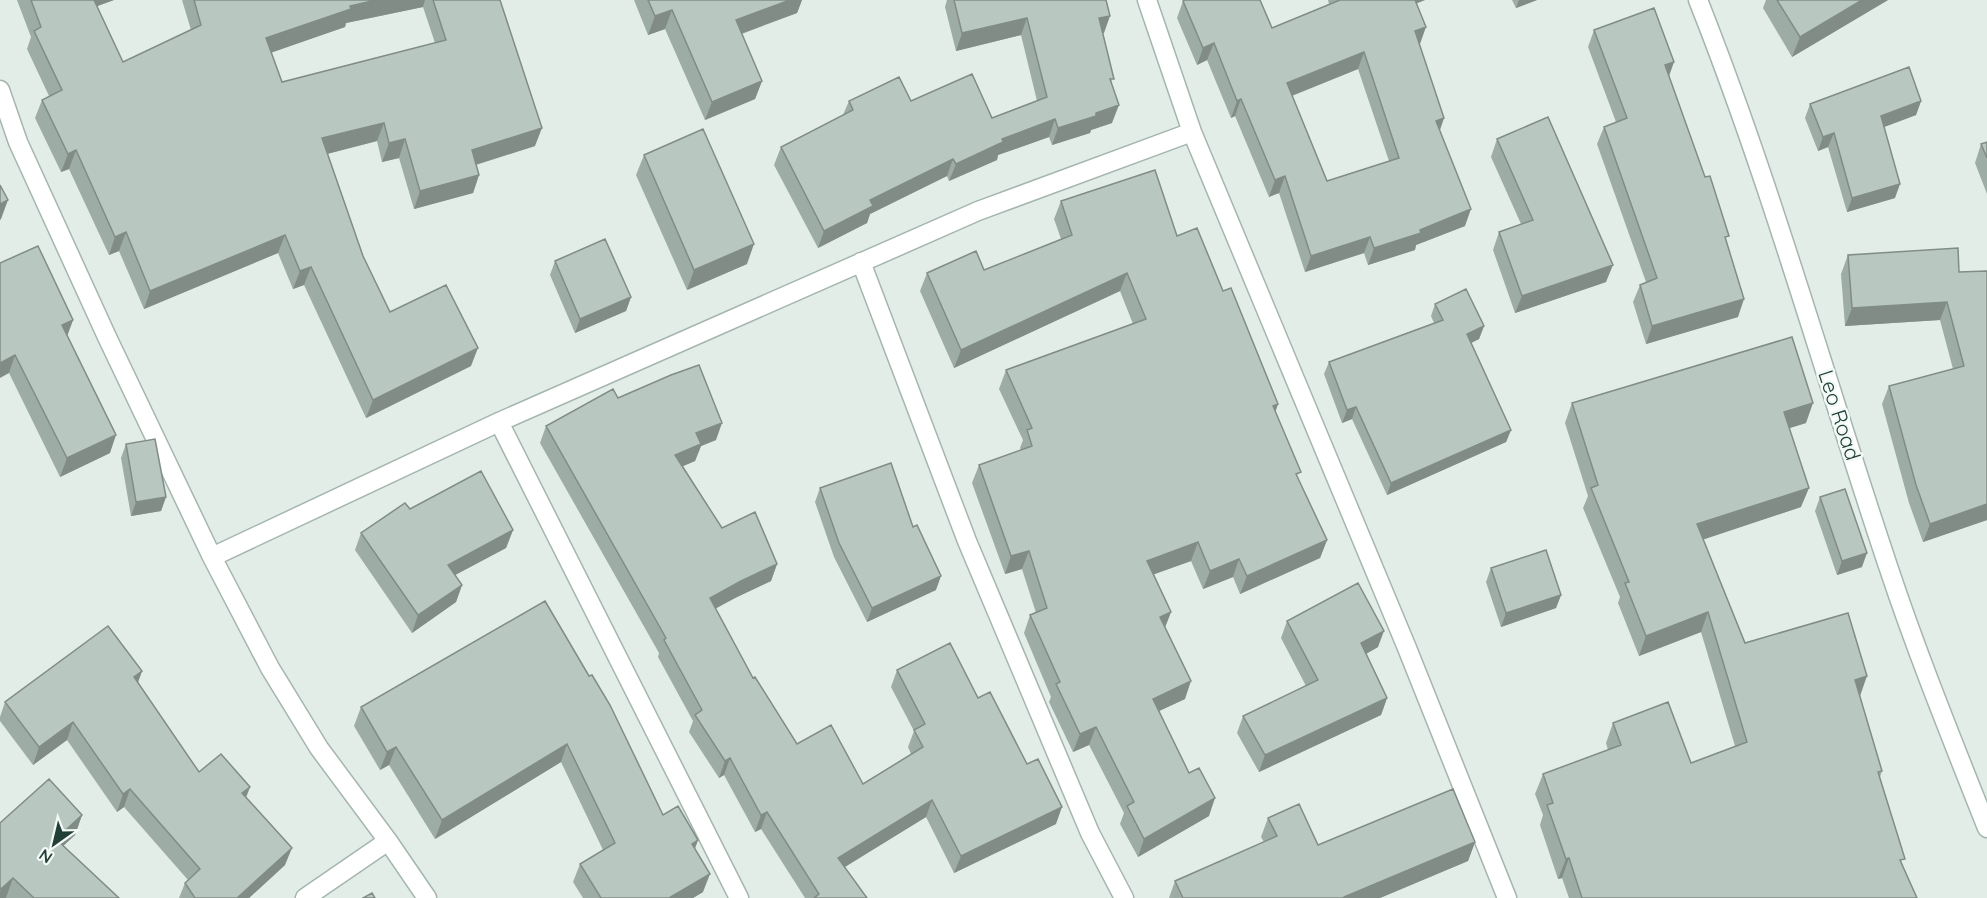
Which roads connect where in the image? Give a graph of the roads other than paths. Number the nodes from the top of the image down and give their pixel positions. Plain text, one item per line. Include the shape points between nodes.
1 (1146, 0) edge
2 (1698, 0) edge
3 (0, 90) edge
4 (1191, 132) junction
5 (861, 262) junction
6 (499, 422) junction
7 (212, 557) junction
8 (1987, 828) edge
9 (388, 841) junction
10 (305, 898) edge
11 (427, 898) edge
12 (739, 898) edge
13 (1124, 898) edge
14 (1507, 898) edge

1 - 4 street
2 - 8 street, Leo Road via 1776,216 1889,569
3 - 7 street via 18,142
4 - 5 street via 978,211
4 - 14 street
5 - 6 street
5 - 13 street via 967,541 1090,833
6 - 7 street
6 - 12 street
7 - 9 street via 270,668 313,738
9 - 10 street
9 - 11 street

